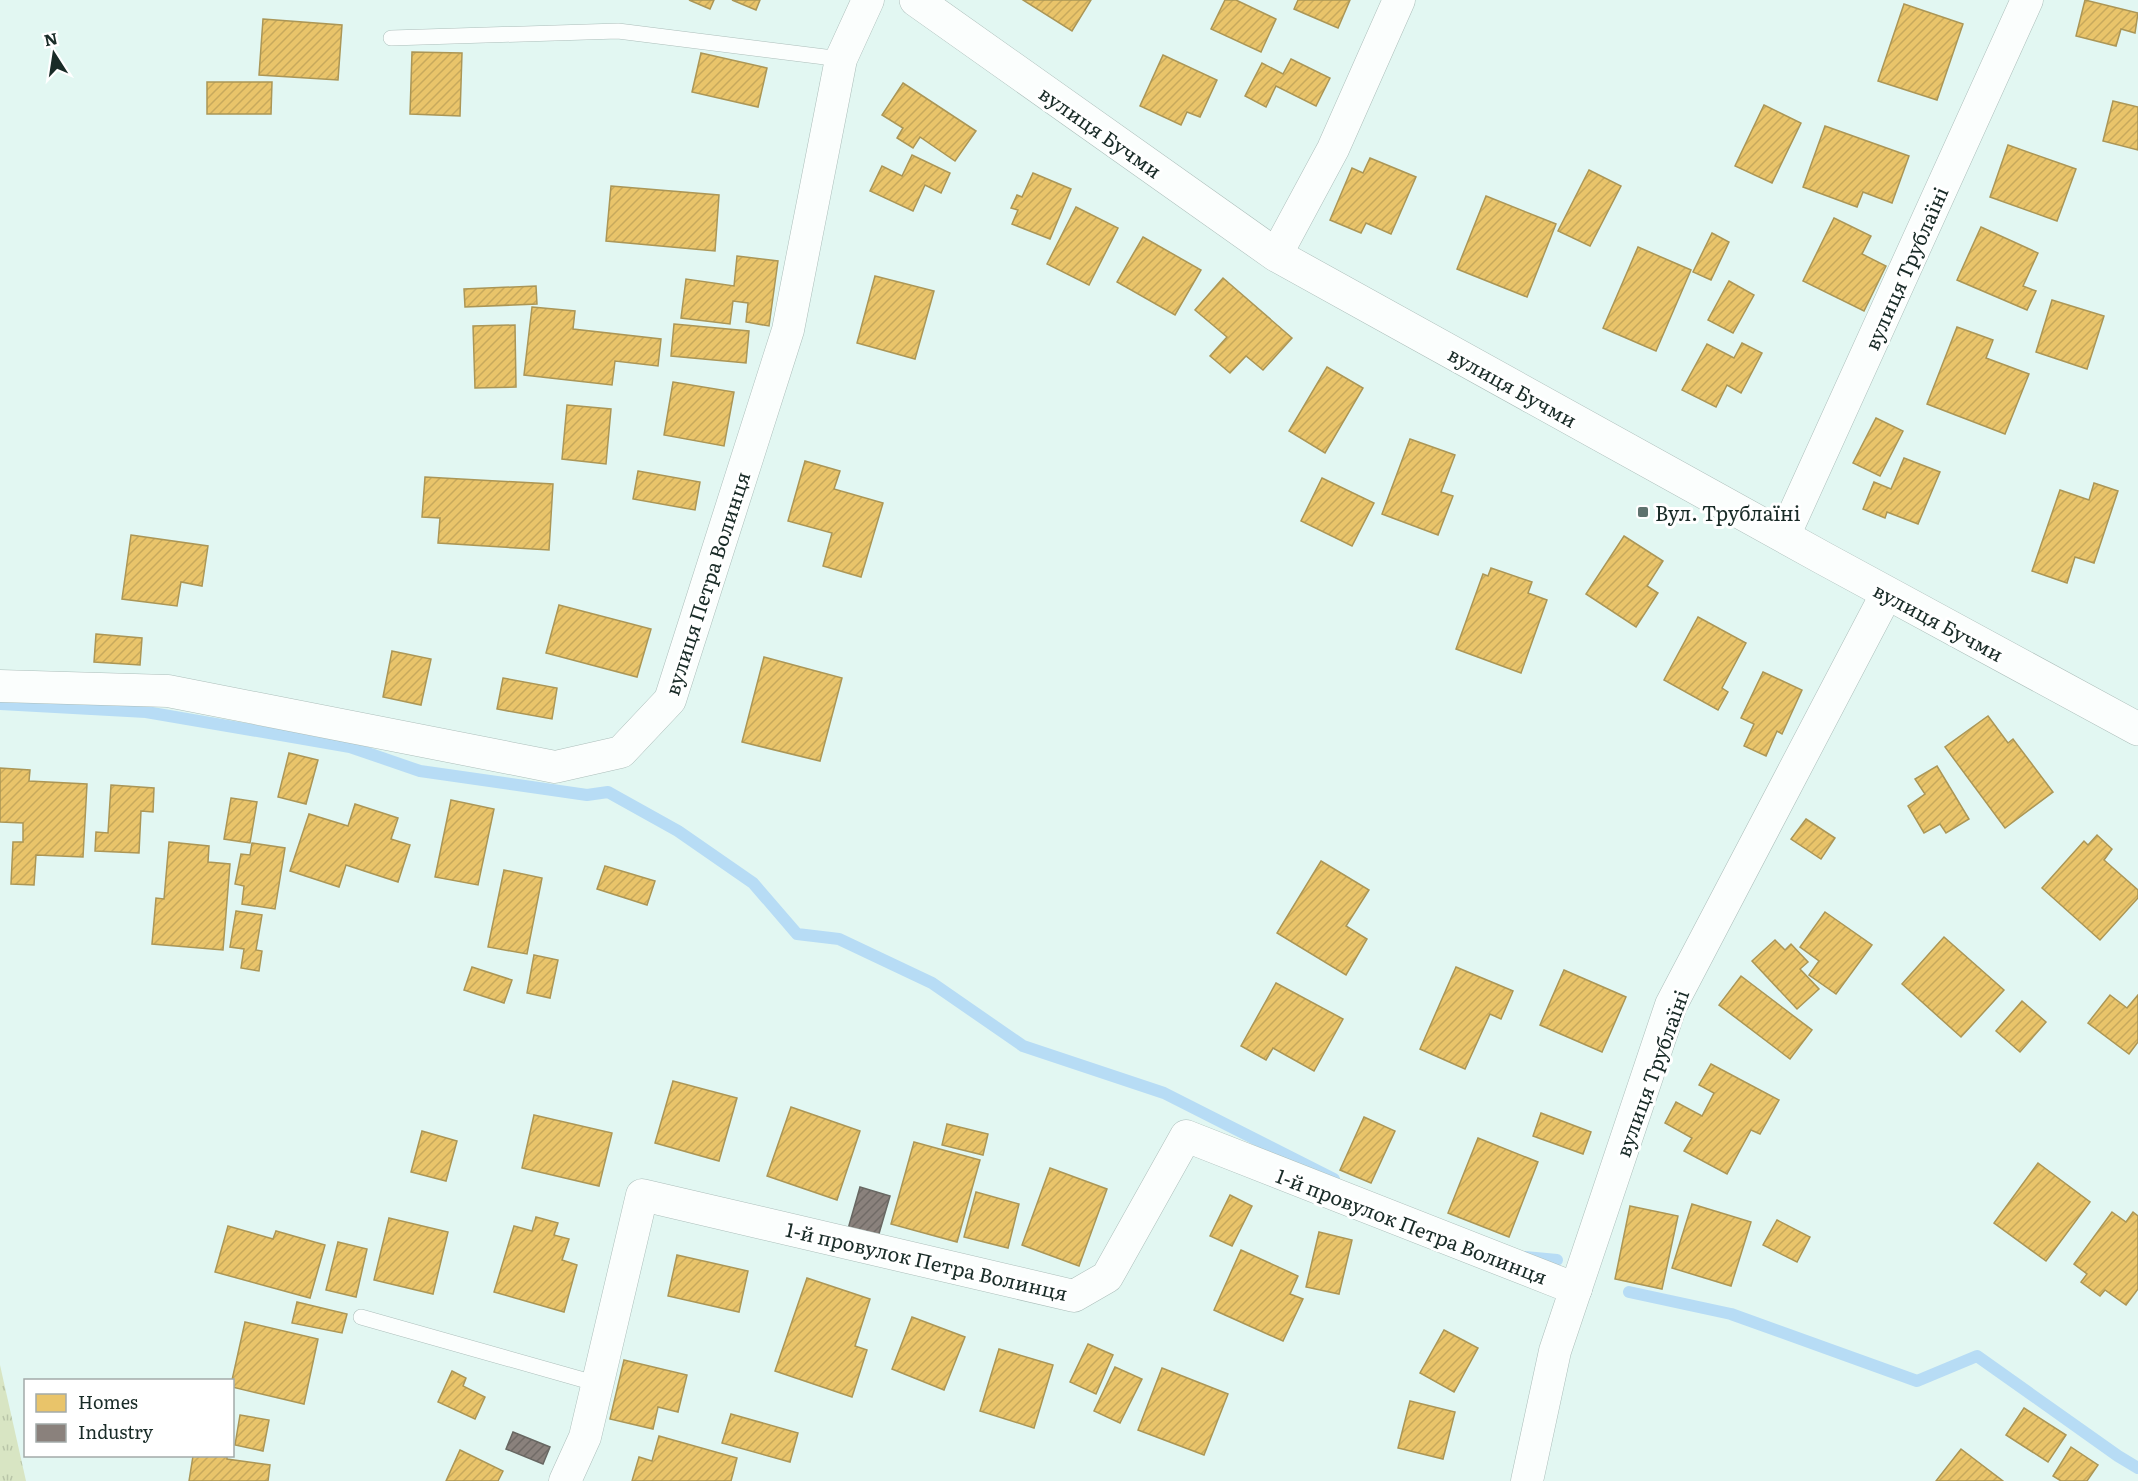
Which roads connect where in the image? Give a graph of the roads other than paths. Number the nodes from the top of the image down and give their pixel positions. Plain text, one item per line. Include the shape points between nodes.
1 (868, 0) edge
2 (916, 0) edge
3 (1399, 0) edge
4 (2027, 0) edge
5 (391, 38) dead end
6 (841, 59) junction
7 (1276, 255) junction
8 (1784, 536) junction
9 (1887, 593) junction
10 (0, 686) edge
11 (2138, 729) edge
12 (1576, 1289) junction
13 (361, 1317) dead end
14 (598, 1384) junction
15 (565, 1481) edge
16 (1527, 1481) edge

1 - 6 street, вулиця Петра Волинця
2 - 7 street, вулиця Бучми
3 - 7 street via 1333,149
4 - 8 street, вулиця Трублаїні
5 - 6 lane via 618,31
6 - 10 street, вулиця Петра Волинця via 788,330 670,700 621,752 555,767 168,691
7 - 8 street, вулиця Бучми
8 - 9 street, вулиця Бучми
9 - 11 street, вулиця Бучми
9 - 12 street, вулиця Трублаїні via 1671,1005
12 - 14 street, 1-й провулок Петра Волинця via 1186,1136 1107,1277 1074,1296 642,1195
12 - 16 street, вулиця Трублаїні via 1555,1351
13 - 14 lane
14 - 15 street, 1-й провулок Петра Волинця via 585,1437

